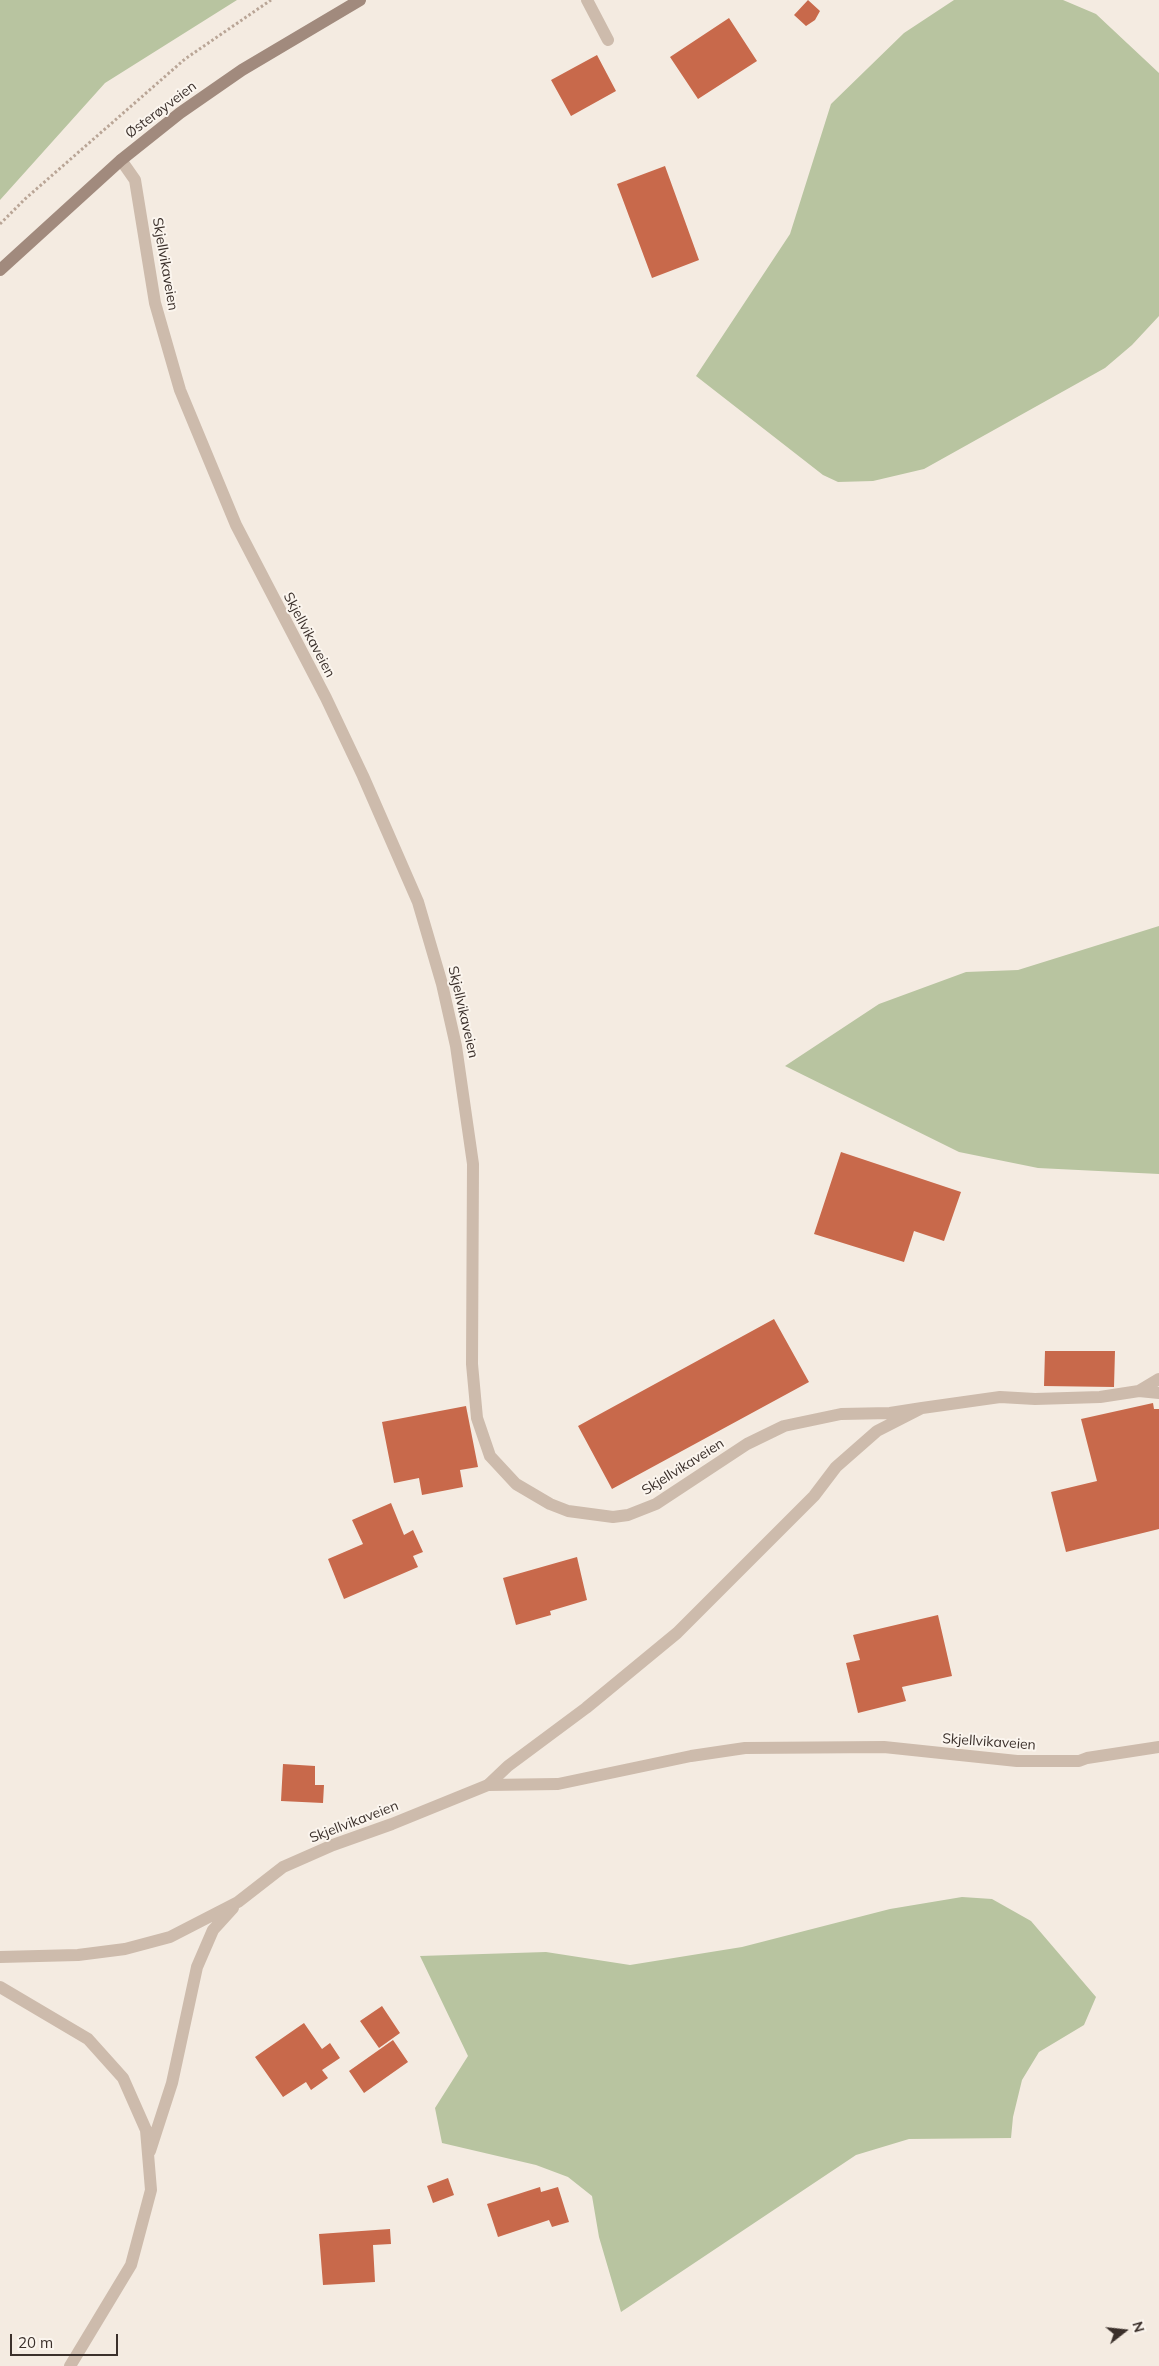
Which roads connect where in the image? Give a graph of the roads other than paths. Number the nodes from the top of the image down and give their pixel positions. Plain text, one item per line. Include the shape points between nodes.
1 (360, 0) edge
2 (587, 0) edge
3 (608, 40) dead end
4 (122, 160) junction
5 (0, 270) edge
6 (1159, 1379) edge
7 (1139, 1391) junction
8 (1159, 1393) edge
9 (922, 1408) junction
10 (1159, 1747) edge
11 (488, 1785) junction
12 (238, 1902) junction
13 (0, 1957) edge
14 (0, 1986) edge
15 (148, 2156) junction
16 (70, 2366) edge

1 - 4 main road, Østerøyveien via 242,70 180,113
2 - 3 street
4 - 5 main road, Østerøyveien
4 - 9 street, Skjellvikaveien via 135,180 155,303 180,390 236,525 363,776 418,902 442,984 456,1046 473,1164 472,1364 477,1418 490,1456 516,1484 550,1504 613,1517 656,1504 746,1444 784,1426 841,1414 890,1413
6 - 7 street
7 - 8 street, Skjellvikaveien
7 - 9 street, Skjellvikaveien via 1100,1397 1000,1398
9 - 11 street, Skjellvikaveien via 877,1431 836,1467 807,1502 677,1633
10 - 11 street, Skjellvikaveien via 1079,1761 1017,1761 884,1747 745,1748 558,1784
11 - 12 street, Skjellvikaveien via 283,1867
12 - 13 street, Skjellvikaveien via 170,1938 125,1949 78,1955
12 - 15 street, Skjellvikaveien via 214,1930 197,1967 172,2083
14 - 15 street, Skjellvikaveien via 94,2045 122,2078 146,2130
15 - 16 street, Skjellvikaveien via 151,2190 131,2264

